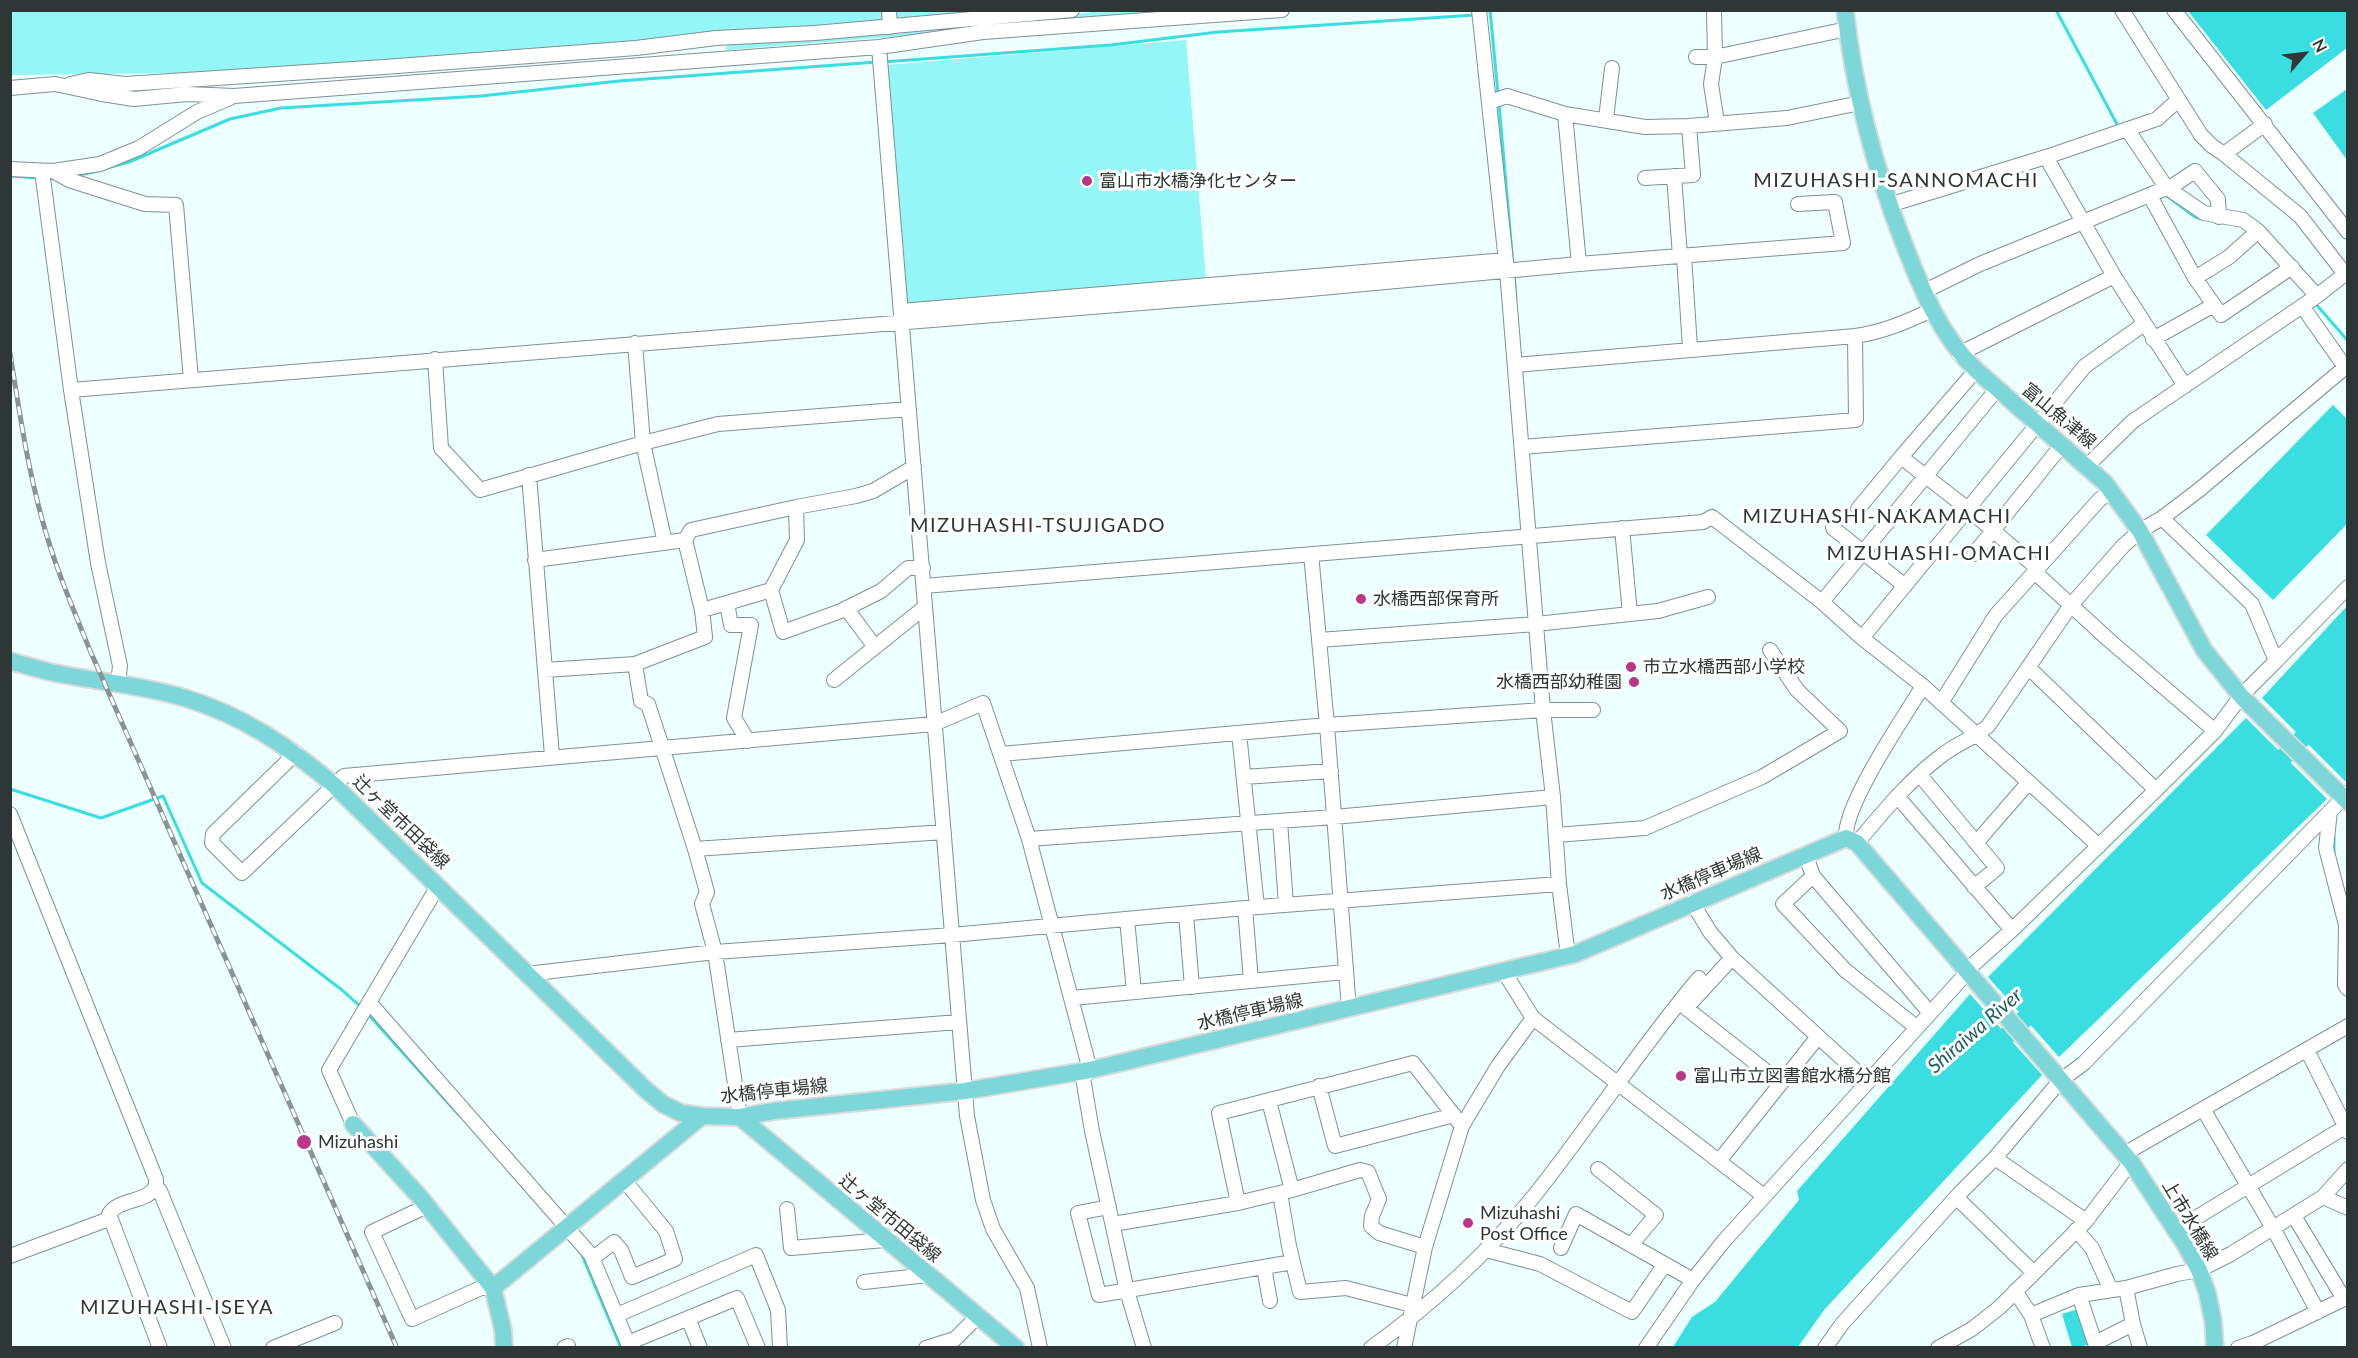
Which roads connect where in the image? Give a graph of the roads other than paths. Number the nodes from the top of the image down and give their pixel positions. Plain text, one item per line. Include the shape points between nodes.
1 (889, 10) edge
2 (1072, 10) edge
3 (1282, 10) edge
4 (1479, 10) edge
5 (1714, 10) edge
6 (1845, 10) edge
7 (2122, 10) edge
8 (2174, 10) edge
9 (890, 27) junction
10 (1847, 29) junction
11 (879, 46) junction
12 (1696, 57) dead end
13 (1715, 57) junction
14 (1612, 68) dead end
15 (62, 85) junction
16 (10, 88) edge
17 (234, 96) junction
18 (2178, 100) junction
19 (1490, 102) junction
20 (1860, 104) junction
21 (1565, 114) junction
22 (1606, 119) junction
23 (1717, 123) junction
24 (2265, 124) junction
25 (1689, 126) junction
26 (2127, 129) junction
27 (2224, 154) junction
28 (2046, 157) junction
29 (10, 169) edge
30 (47, 171) junction
31 (1674, 176) junction
32 (1646, 178) dead end
33 (2166, 187) junction
34 (2150, 195) junction
35 (1798, 204) dead end
36 (1889, 205) junction
37 (2219, 217) junction
38 (2082, 222) junction
39 (2258, 231) junction
40 (2348, 232) edge
41 (1682, 256) junction
42 (1579, 264) junction
43 (1507, 266) junction
44 (2292, 267) junction
45 (2114, 276) junction
46 (2195, 278) junction
47 (1923, 292) junction
48 (2317, 296) junction
49 (2214, 305) junction
50 (2302, 306) junction
51 (1932, 310) junction
52 (902, 317) junction
53 (2144, 324) junction
54 (1855, 336) junction
55 (2153, 339) junction
56 (635, 343) junction
57 (1690, 348) junction
58 (1959, 354) junction
59 (435, 359) junction
60 (1515, 365) junction
61 (2346, 366) edge
62 (1976, 370) junction
63 (191, 380) junction
64 (2185, 386) junction
65 (1997, 389) junction
66 (71, 390) junction
67 (909, 409) junction
68 (2037, 424) junction
69 (643, 443) junction
70 (2062, 445) junction
71 (1522, 447) junction
72 (1901, 457) junction
73 (2087, 466) junction
74 (914, 467) junction
75 (529, 476) junction
76 (1927, 477) junction
77 (2111, 492) junction
78 (796, 507) junction
79 (1858, 508) dead end
80 (1968, 509) junction
81 (2162, 519) junction
82 (1622, 528) junction
83 (1833, 528) dead end
84 (1993, 530) junction
85 (2140, 531) junction
86 (1529, 536) junction
87 (685, 540) junction
88 (665, 543) junction
89 (1863, 552) junction
90 (1311, 554) junction
91 (1974, 554) dead end
92 (535, 560) junction
93 (922, 568) junction
94 (2037, 568) junction
95 (924, 586) junction
96 (1905, 586) junction
97 (2348, 587) edge
98 (771, 590) junction
99 (1708, 597) dead end
100 (1822, 602) junction
101 (727, 603) junction
102 (2071, 605) junction
103 (925, 607) junction
104 (846, 608) junction
105 (702, 610) junction
106 (1630, 614) junction
107 (1536, 624) junction
108 (1862, 638) junction
109 (1319, 640) junction
110 (875, 647) junction
111 (1770, 650) dead end
112 (10, 661) edge
113 (2276, 661) junction
114 (635, 664) junction
115 (2028, 667) junction
116 (545, 670) junction
117 (834, 680) dead end
118 (118, 683) junction
119 (1923, 686) junction
120 (2245, 700) junction
121 (1941, 703) junction
122 (1543, 710) junction
123 (1593, 710) dead end
124 (934, 724) junction
125 (1327, 725) junction
126 (2215, 730) junction
127 (1239, 733) junction
128 (1976, 736) junction
129 (748, 741) junction
130 (662, 748) junction
131 (296, 753) junction
132 (1001, 754) junction
133 (552, 756) junction
134 (1331, 771) junction
135 (1920, 775) junction
136 (1244, 777) junction
137 (2029, 782) junction
138 (334, 785) junction
139 (2156, 790) junction
140 (1897, 796) junction
141 (2344, 796) edge
142 (1553, 797) junction
143 (2330, 810) junction
144 (10, 814) edge
145 (1334, 817) junction
146 (1281, 821) junction
147 (1250, 823) junction
148 (944, 832) junction
149 (1556, 836) junction
150 (1029, 839) junction
151 (1851, 840) junction
152 (1976, 843) junction
153 (2099, 846) junction
154 (696, 849) junction
155 (1806, 856) junction
156 (1813, 876) junction
157 (1559, 884) junction
158 (438, 886) junction
159 (1974, 887) junction
160 (2344, 899) edge
161 (1341, 900) junction
162 (1692, 902) junction
163 (1286, 905) junction
164 (1251, 907) junction
165 (1186, 914) junction
166 (1127, 919) junction
167 (1053, 926) junction
168 (2012, 930) junction
169 (952, 935) junction
170 (715, 952) junction
171 (1568, 956) junction
172 (1732, 958) junction
173 (1345, 972) junction
174 (1504, 972) junction
175 (527, 974) junction
176 (1970, 975) junction
177 (1699, 978) dead end
178 (1251, 981) junction
179 (1192, 987) junction
180 (2348, 989) edge
181 (1134, 992) junction
182 (1072, 998) junction
183 (369, 1002) junction
184 (1682, 1005) junction
185 (1349, 1009) junction
186 (1930, 1013) junction
187 (1533, 1018) junction
188 (959, 1022) junction
189 (2348, 1026) edge
190 (1916, 1027) junction
191 (1817, 1038) junction
192 (728, 1040) junction
193 (2307, 1050) junction
194 (1090, 1070) junction
195 (2057, 1078) junction
196 (1618, 1082) junction
197 (1868, 1082) junction
198 (1781, 1083) junction
199 (1319, 1086) junction
200 (965, 1091) junction
201 (1269, 1101) junction
202 (2203, 1109) junction
203 (702, 1116) junction
204 (740, 1117) junction
205 (1458, 1121) junction
206 (353, 1124) joint
207 (2346, 1130) edge
208 (1995, 1158) junction
209 (2128, 1158) junction
210 (1719, 1161) junction
211 (1598, 1169) dead end
212 (2348, 1169) edge
213 (624, 1180) junction
214 (156, 1186) junction
215 (2247, 1187) junction
216 (1286, 1191) junction
217 (1764, 1196) junction
218 (1956, 1197) junction
219 (2322, 1197) junction
220 (1238, 1203) junction
221 (427, 1206) junction
222 (1109, 1207) junction
223 (2348, 1208) edge
224 (788, 1209) dead end
225 (2294, 1216) junction
226 (109, 1219) junction
227 (1113, 1224) junction
228 (2081, 1226) junction
229 (566, 1227) junction
230 (2273, 1228) junction
231 (2176, 1230) junction
232 (885, 1240) junction
233 (1631, 1245) junction
234 (1425, 1247) junction
235 (1561, 1248) dead end
236 (1486, 1250) junction
237 (10, 1256) edge
238 (593, 1258) junction
239 (1293, 1262) junction
240 (1665, 1264) junction
241 (1264, 1267) junction
242 (2199, 1270) junction
243 (2034, 1273) junction
244 (928, 1275) junction
245 (1693, 1280) junction
246 (864, 1282) dead end
247 (493, 1288) junction
248 (2126, 1288) junction
249 (2111, 1290) junction
250 (1127, 1291) junction
251 (2015, 1291) junction
252 (2079, 1295) junction
253 (2346, 1298) edge
254 (1270, 1301) dead end
255 (1412, 1305) junction
256 (2318, 1312) junction
257 (617, 1315) junction
258 (2031, 1315) junction
259 (978, 1316) junction
260 (688, 1318) junction
261 (1408, 1322) junction
262 (335, 1323) dead end
263 (2133, 1324) junction
264 (956, 1343) edge
265 (629, 1345) edge
266 (160, 1347) edge
267 (224, 1347) edge
268 (273, 1347) edge
269 (504, 1347) edge
270 (700, 1347) edge
271 (759, 1347) edge
272 (780, 1347) edge
273 (926, 1347) edge
274 (1016, 1347) edge
275 (1040, 1347) edge
276 (1144, 1347) edge
277 (1371, 1347) edge
278 (1404, 1347) edge
279 (1646, 1347) edge
280 (1825, 1347) edge
281 (1938, 1347) edge
282 (2043, 1347) edge
283 (2140, 1347) edge
284 (2215, 1347) edge
285 (2238, 1347) edge

1 - 9 street
2 - 9 street
3 - 11 street via 983,32
4 - 19 street
5 - 13 street
6 - 10 main road, 富山魚津線
7 - 18 street
8 - 24 street
9 - 15 street via 374,68 125,84 89,80
10 - 13 street
10 - 20 main road, 富山魚津線
11 - 17 street
11 - 52 street
12 - 13 street
13 - 23 street via 1711,84
14 - 22 street
15 - 16 street
15 - 17 street via 134,99 187,94
17 - 30 street via 110,160
18 - 26 street via 2157,119
18 - 27 street via 2201,135
19 - 21 street via 1507,96
19 - 43 street
20 - 23 street via 1787,118
20 - 36 main road, 富山魚津線
21 - 22 street
21 - 42 street
22 - 25 street via 1645,127
23 - 25 street
24 - 27 street
24 - 40 street
25 - 31 street via 1693,175
26 - 28 street
26 - 33 street
27 - 48 street via 2300,216 2345,274
28 - 36 street
28 - 38 street
29 - 30 street
30 - 63 street via 145,204 176,206
30 - 66 street
31 - 32 street
31 - 41 street
33 - 34 street
33 - 37 street via 2204,213
33 - 37 street via 2195,171 2218,199
34 - 38 street
34 - 46 street
35 - 41 street via 1835,202 1843,243
36 - 47 main road, 富山魚津線
37 - 39 street via 2242,220
38 - 45 street
38 - 47 street
39 - 44 street
39 - 46 street via 2229,257
41 - 42 street
41 - 57 street
42 - 43 street
43 - 52 street via 1289,291
43 - 60 street
44 - 48 street
44 - 49 street via 2221,315
45 - 53 street
45 - 58 street
46 - 49 street
47 - 51 main road, 富山魚津線
48 - 50 street
49 - 55 street
50 - 61 street
50 - 64 street
51 - 54 street via 1874,333
51 - 58 main road, 富山魚津線
52 - 56 street
52 - 67 street
53 - 55 street
53 - 68 street via 2085,366
54 - 57 street
54 - 71 street via 1856,420
55 - 64 street
56 - 59 street
56 - 69 street
57 - 60 street
58 - 62 main road, 富山魚津線
59 - 63 street
59 - 75 street via 441,448 480,490
60 - 71 street
61 - 81 street
62 - 65 main road, 富山魚津線
62 - 72 street
63 - 66 street
64 - 73 street via 2133,421
65 - 68 main road, 富山魚津線
65 - 76 street
66 - 118 street via 98,563 118,659
67 - 69 street via 718,424
67 - 74 street
68 - 70 main road, 富山魚津線
68 - 80 street
69 - 75 street
69 - 88 street
70 - 73 main road, 富山魚津線
70 - 84 street
71 - 86 street
72 - 76 street
72 - 79 street
73 - 77 main road, 富山魚津線
74 - 78 street via 865,494
74 - 93 street
75 - 92 street
76 - 80 street
76 - 89 street
77 - 85 main road, 富山魚津線
77 - 94 street
78 - 87 street via 692,530
78 - 98 street via 797,540
80 - 84 street
80 - 96 street
81 - 85 street
81 - 113 street via 2252,604
82 - 86 street
82 - 100 street via 1703,522 1712,517
82 - 106 street
83 - 89 street
84 - 91 street
84 - 94 street
85 - 102 street
85 - 120 main road, 富山魚津線 via 2204,650
86 - 90 street
86 - 107 street
87 - 88 street
87 - 105 street
88 - 92 street
89 - 96 street
89 - 100 street
90 - 95 street
90 - 109 street
92 - 116 street
93 - 95 street
93 - 104 street via 908,568 881,591
94 - 102 street via 2039,576
94 - 121 street via 1996,615
95 - 103 street
96 - 108 street
97 - 113 street
98 - 101 street
98 - 104 street via 783,632
99 - 106 street via 1658,611
100 - 108 street
101 - 105 street
101 - 129 street via 731,625 751,625 734,718
102 - 115 street
102 - 126 street
103 - 110 street
103 - 124 street
104 - 110 street
105 - 114 street via 705,637
106 - 107 street
107 - 109 street
107 - 122 street
108 - 119 street
109 - 125 street
110 - 117 street
111 - 149 street via 1797,690 1840,730 1762,777 1646,828
112 - 118 main road, 辻ヶ堂市田袋線 via 53,673
113 - 120 street
114 - 116 street
114 - 130 street via 641,701 648,704
115 - 128 street via 1988,726
115 - 139 street
116 - 133 street
118 - 131 main road, 辻ヶ堂市田袋線 via 185,698 226,713
119 - 121 street
119 - 151 street via 1869,774 1845,827
120 - 126 street
120 - 141 main road, 富山魚津線
121 - 128 street
122 - 123 street
122 - 125 street
122 - 142 street
124 - 129 street
124 - 132 street via 984,703
124 - 148 street
125 - 127 street
125 - 134 street
126 - 139 street
127 - 132 street
127 - 136 street
128 - 135 street via 1941,756
128 - 137 street
129 - 130 street
130 - 133 street
130 - 154 street
131 - 138 main road, 辻ヶ堂市田袋線
131 - 138 street via 213,834 212,843 242,873
132 - 150 street
133 - 138 street via 344,776
134 - 136 street
134 - 145 street
135 - 140 street
135 - 152 street
136 - 147 street
137 - 152 street
137 - 153 street
138 - 158 main road, 辻ヶ堂市田袋線
139 - 153 street
140 - 151 street
140 - 159 street
141 - 143 street
142 - 145 street
142 - 149 street
143 - 160 street via 2326,848
143 - 195 street via 2084,1063
144 - 214 street
145 - 146 street
145 - 161 street
146 - 147 street
146 - 163 street
147 - 150 street
147 - 164 street
148 - 154 street
148 - 169 street
149 - 157 street
150 - 167 street
151 - 155 main road, 水橋停車場線
151 - 176 main road
152 - 159 street via 1997,868
153 - 168 street
154 - 170 street via 707,892 702,904
155 - 156 street
155 - 162 main road, 水橋停車場線
156 - 186 street
156 - 190 street via 1783,904 1845,970
157 - 161 street
157 - 171 street
158 - 175 main road, 辻ヶ堂市田袋線
158 - 183 street
159 - 168 street
160 - 180 street
161 - 163 street
161 - 173 street
162 - 171 main road, 水橋停車場線
162 - 172 street
163 - 164 street
164 - 165 street
164 - 178 street
165 - 166 street
165 - 179 street
166 - 167 street
166 - 181 street
167 - 169 street
167 - 182 street
168 - 176 street
169 - 170 street
169 - 188 street
170 - 175 street
170 - 192 street
171 - 174 main road, 水橋停車場線
172 - 184 street
172 - 191 street
173 - 178 street
173 - 185 street
174 - 185 main road, 水橋停車場線
174 - 187 street
175 - 203 main road, 辻ヶ堂市田袋線 via 663,1104 681,1113
176 - 186 street via 1963,977
176 - 195 main road
177 - 184 street
178 - 179 street
179 - 181 street
181 - 182 street
182 - 194 street
183 - 206 street via 329,1070
183 - 229 street
184 - 196 street
184 - 198 street
185 - 194 main road, 水橋停車場線
186 - 190 street
187 - 196 street
187 - 205 street
188 - 192 street
188 - 200 street
189 - 193 street
190 - 197 street
191 - 197 street
191 - 198 street
192 - 204 street
193 - 202 street
193 - 207 street
194 - 200 main road, 水橋停車場線
194 - 222 street via 1083,1078
195 - 208 street
195 - 209 main road
196 - 210 street
196 - 236 street via 1534,1196
197 - 217 street
198 - 210 street
199 - 201 street
199 - 205 street via 1413,1063
199 - 205 street via 1335,1146
200 - 204 main road, 水橋停車場線
200 - 275 street via 983,1200 993,1229 1027,1288
201 - 216 street
201 - 220 street via 1220,1113
202 - 209 street
202 - 215 street
203 - 204 main road, 水橋停車場線
203 - 213 main road, 水橋停車場線
204 - 232 main road, 辻ヶ堂市田袋線
205 - 234 street
206 - 221 main road
207 - 215 street
208 - 218 street
208 - 228 street
209 - 228 street
209 - 231 main road, 上市水橋線
210 - 217 street
211 - 233 street via 1656,1215
212 - 219 street
213 - 229 main road, 水橋停車場線
213 - 238 street via 666,1232 675,1259 632,1277 614,1242
214 - 226 street via 149,1194 112,1209
214 - 267 street
215 - 230 street
215 - 231 street
216 - 220 street
216 - 234 street via 1360,1170 1368,1172 1379,1199 1371,1226 1379,1233
216 - 239 street
217 - 245 street
218 - 243 street
218 - 280 street
219 - 223 street
219 - 225 street
220 - 227 street
221 - 247 main road
221 - 247 street via 372,1232 412,1319 482,1288
222 - 227 street
222 - 250 street via 1078,1213 1099,1295
224 - 232 street via 791,1248
225 - 230 street
225 - 253 street
226 - 237 street
226 - 266 street
227 - 250 street
228 - 243 street
228 - 249 street
229 - 238 street
229 - 247 main road, 水橋停車場線
230 - 242 street
230 - 256 street
231 - 242 main road, 上市水橋線
232 - 244 main road, 辻ヶ堂市田袋線
233 - 235 street via 1576,1214
233 - 240 street
234 - 255 street
236 - 240 street via 1540,1264 1632,1312
236 - 261 street
238 - 257 street
239 - 241 street
239 - 255 street via 1300,1292 1346,1288
240 - 245 street
241 - 250 street
241 - 254 street
242 - 248 street
242 - 284 main road, 上市水橋線 via 2213,1320
243 - 251 street
244 - 246 street
244 - 259 main road, 辻ヶ堂市田袋線
245 - 279 street
247 - 269 main road
248 - 249 street
248 - 263 street
249 - 252 street
250 - 276 street
251 - 258 street
251 - 281 street via 1972,1329
252 - 258 street
252 - 263 street via 2095,1342
253 - 256 street
255 - 261 street
256 - 285 street
257 - 265 street
257 - 272 street via 756,1255 778,1310
258 - 282 street
259 - 264 street
259 - 274 main road, 辻ヶ堂市田袋線
260 - 265 street
260 - 270 street
260 - 271 street via 737,1298
261 - 277 street
261 - 278 street
262 - 268 street
263 - 283 street
264 - 273 street

